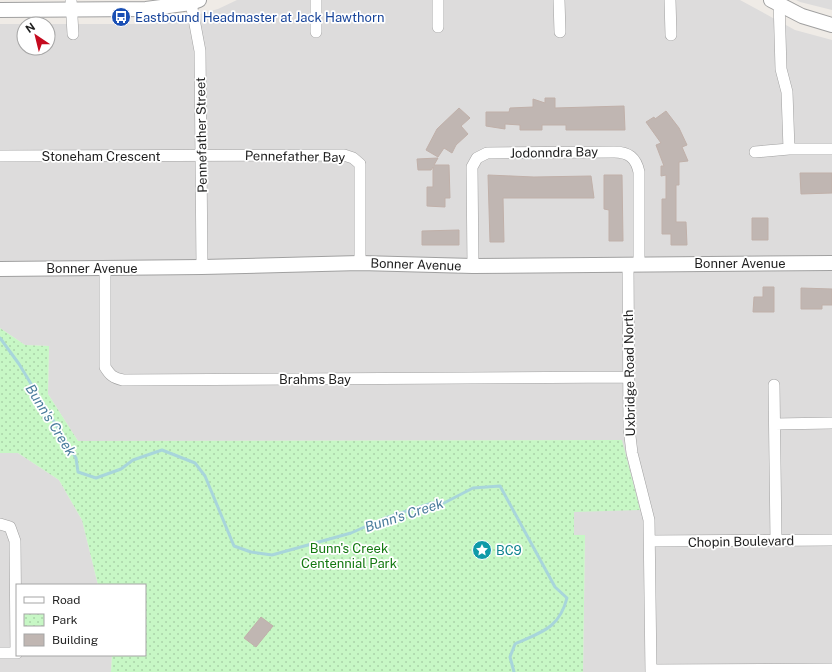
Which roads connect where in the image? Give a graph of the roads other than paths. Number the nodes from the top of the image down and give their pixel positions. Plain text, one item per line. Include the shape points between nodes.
1 (316, 0) edge
2 (438, 0) edge
3 (559, 0) edge
4 (670, 0) edge
5 (195, 1) edge
6 (776, 1) edge
7 (72, 5) edge
8 (0, 10) edge
9 (832, 25) edge
10 (438, 27) dead end
11 (316, 32) dead end
12 (560, 32) dead end
13 (73, 34) dead end
14 (671, 35) dead end
15 (789, 149) junction
16 (832, 149) edge
17 (755, 152) dead end
18 (202, 155) junction
19 (0, 156) edge
20 (360, 263) junction
21 (832, 263) edge
22 (633, 264) junction
23 (473, 266) junction
24 (202, 267) junction
25 (105, 268) junction
26 (0, 269) edge
27 (628, 377) junction
28 (774, 385) dead end
29 (832, 423) edge
30 (774, 424) junction
31 (0, 524) edge
32 (776, 540) junction
33 (832, 540) edge
34 (650, 541) junction
35 (0, 653) edge
36 (16, 653) edge
37 (832, 669) edge
38 (651, 671) edge

1 - 11 street
2 - 10 street
3 - 12 street
4 - 14 street
5 - 7 street via 146,9
5 - 18 street, Pennefather Street via 200,51
6 - 9 street via 802,16
6 - 15 street via 781,69 787,92
7 - 8 street
7 - 13 street
15 - 16 street
15 - 17 street
18 - 19 street, Stoneham Crescent
18 - 20 street, Pennefather Bay via 344,155 353,158 360,164 361,174
18 - 24 street, Pennefather Street
20 - 23 street, Bonner Avenue
20 - 24 street, Bonner Avenue
21 - 22 street, Bonner Avenue
22 - 23 street, Bonner Avenue
22 - 23 street, Jodonndra Bay via 639,172 632,156 624,152 487,153 477,158 472,167
22 - 27 street, Uxbridge Road North
24 - 25 street, Bonner Avenue
25 - 26 street, Bonner Avenue
25 - 27 street, Brahms Bay via 105,366 109,374 115,378 130,380
27 - 34 street, Uxbridge Road North via 632,453 647,513
28 - 30 street
29 - 30 street
30 - 32 street
31 - 36 street via 10,527 15,541
32 - 33 street, Chopin Boulevard
32 - 34 street, Chopin Boulevard
34 - 38 street, Uxbridge Road North
35 - 36 street
37 - 38 street

